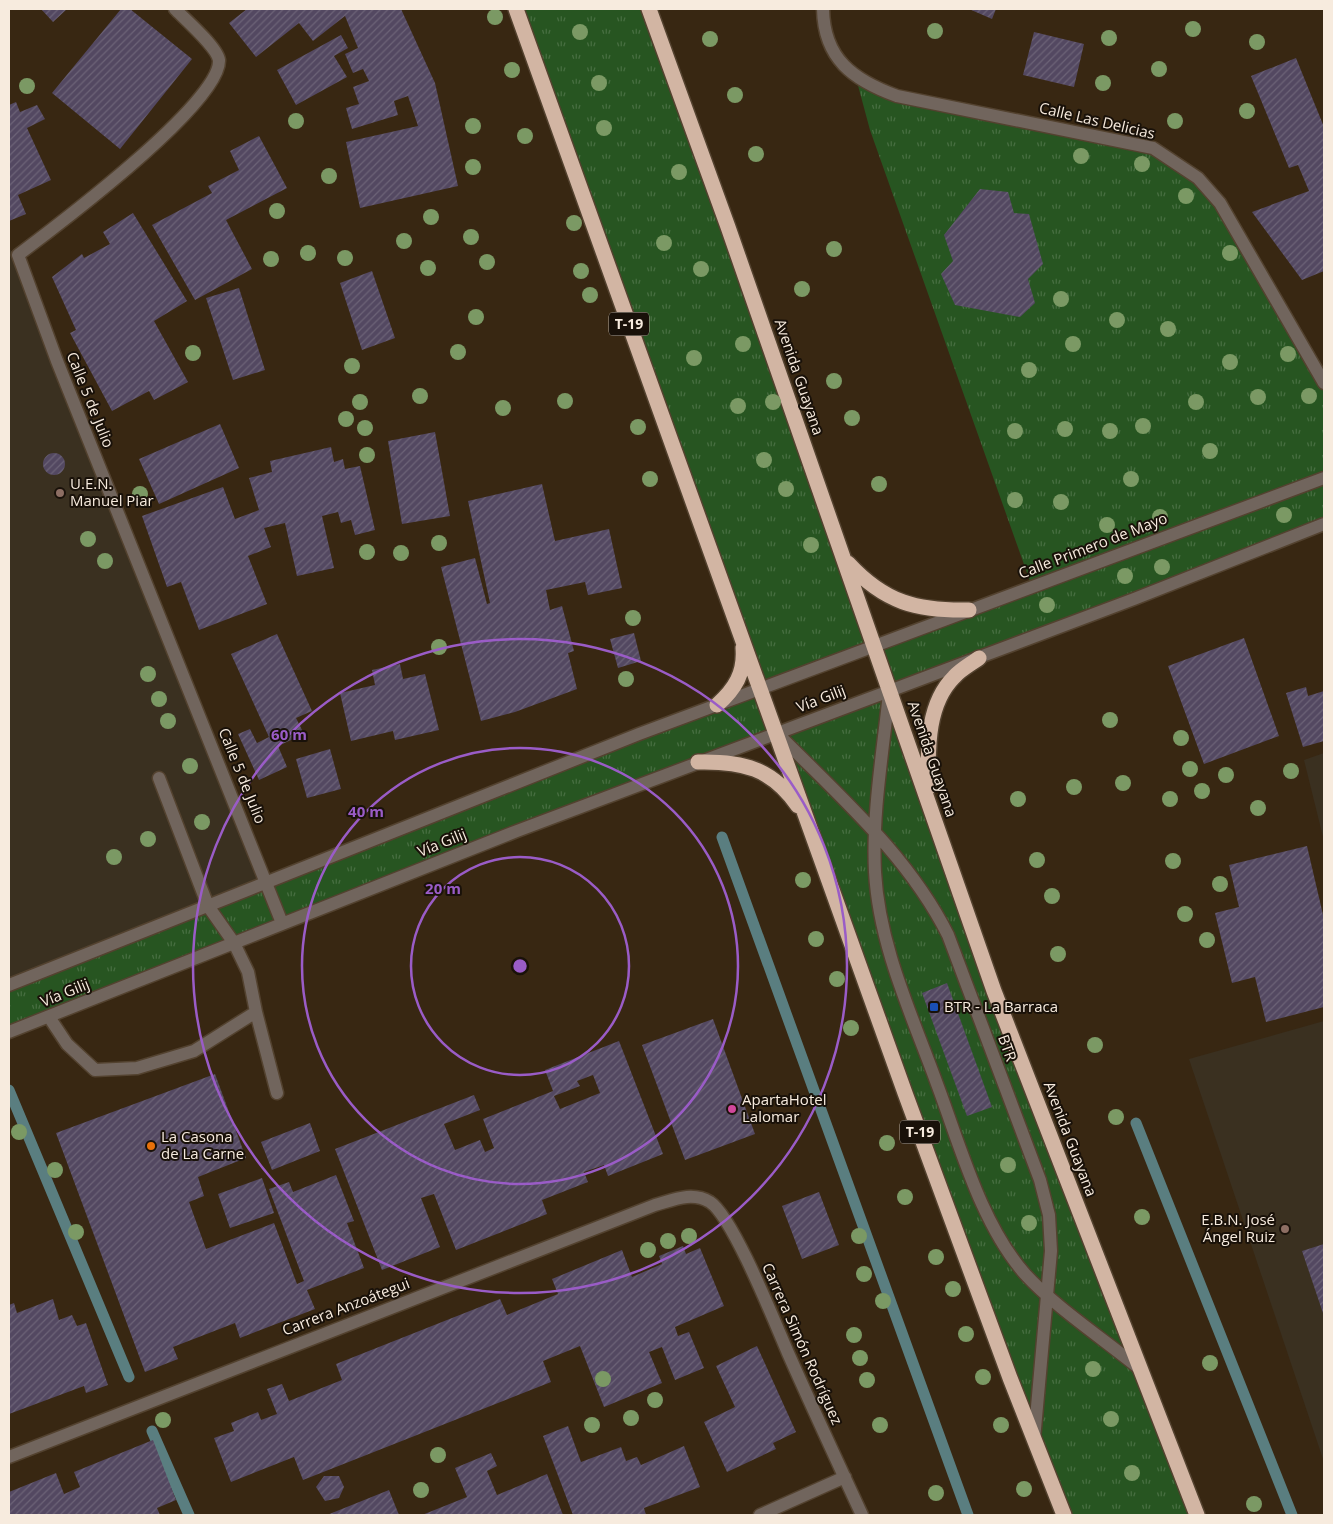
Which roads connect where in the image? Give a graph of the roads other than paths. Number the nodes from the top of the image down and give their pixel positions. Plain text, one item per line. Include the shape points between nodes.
1 (175, 9) edge
2 (516, 9) edge
3 (649, 9) edge
4 (824, 9) edge
5 (1324, 383) edge
6 (1324, 478) edge
7 (1324, 524) edge
8 (844, 559) junction
9 (969, 610) junction
10 (743, 639) junction
11 (874, 646) junction
12 (979, 658) junction
13 (761, 689) junction
14 (889, 690) junction
15 (717, 705) junction
16 (777, 734) junction
17 (698, 762) junction
18 (159, 778) dead end
19 (928, 800) junction
20 (809, 823) junction
21 (876, 832) junction
22 (267, 882) junction
23 (208, 906) junction
24 (282, 923) junction
25 (234, 943) junction
26 (9, 985) edge
27 (256, 1012) junction
28 (49, 1016) junction
29 (9, 1032) edge
30 (277, 1093) dead end
31 (698, 1197) joint
32 (1049, 1296) junction
33 (1140, 1369) junction
34 (1034, 1440) junction
35 (9, 1457) edge
36 (844, 1477) junction
37 (760, 1515) edge
38 (862, 1515) edge
39 (1064, 1515) edge
40 (1197, 1515) edge

1 - 22 street, Calle 5 de Julio via 219,58 217,74 210,87 160,139 96,195 18,256 57,362
2 - 10 highway, T-19
3 - 8 highway, Avenida Guayana
4 - 5 street, Calle Las Delicias via 824,25 830,46 841,64 856,78 873,87 897,96 1153,148 1190,173 1220,203
6 - 9 street, Calle Primero de Mayo
7 - 12 street
8 - 9 highway via 861,577 892,599 936,610
8 - 11 highway, Avenida Guayana
9 - 11 street, Calle Primero de Mayo
10 - 13 highway, T-19
10 - 15 highway via 743,666 737,682
11 - 13 street, Vía Gilij
11 - 14 highway, Avenida Guayana
12 - 14 street
12 - 19 highway via 954,676 943,691 933,715 928,746
13 - 15 street, Vía Gilij
13 - 16 highway, T-19
14 - 16 street, Vía Gilij
14 - 19 highway, Avenida Guayana
14 - 21 street
15 - 22 street, Vía Gilij
16 - 17 street, Vía Gilij
16 - 20 highway, T-19
16 - 21 street, BTR
17 - 20 highway, T-19 via 721,761 764,772 780,783
17 - 24 street, Vía Gilij
18 - 23 street
19 - 33 highway, Avenida Guayana via 994,991
20 - 34 highway, T-19
21 - 32 street via 877,892 888,949 957,1138 1001,1240 1025,1274
21 - 32 street, BTR via 925,894 948,935 1040,1180 1049,1214 1052,1251
22 - 23 street, Vía Gilij
22 - 24 street
23 - 25 street
23 - 26 street, Vía Gilij
24 - 25 street, Vía Gilij
25 - 27 street via 248,972
25 - 28 street, Vía Gilij
27 - 28 street via 194,1052 138,1068 95,1070 67,1044
27 - 30 street
28 - 29 street, Vía Gilij
31 - 35 street, Carrera Anzoátegui via 683,1197 655,1205
31 - 36 street, Carrera Simón Rodríguez via 711,1203 725,1218
32 - 33 street
32 - 34 street, BTR
33 - 40 highway, Avenida Guayana
34 - 39 highway, T-19
36 - 37 street
36 - 38 street, Carrera Simón Rodríguez

